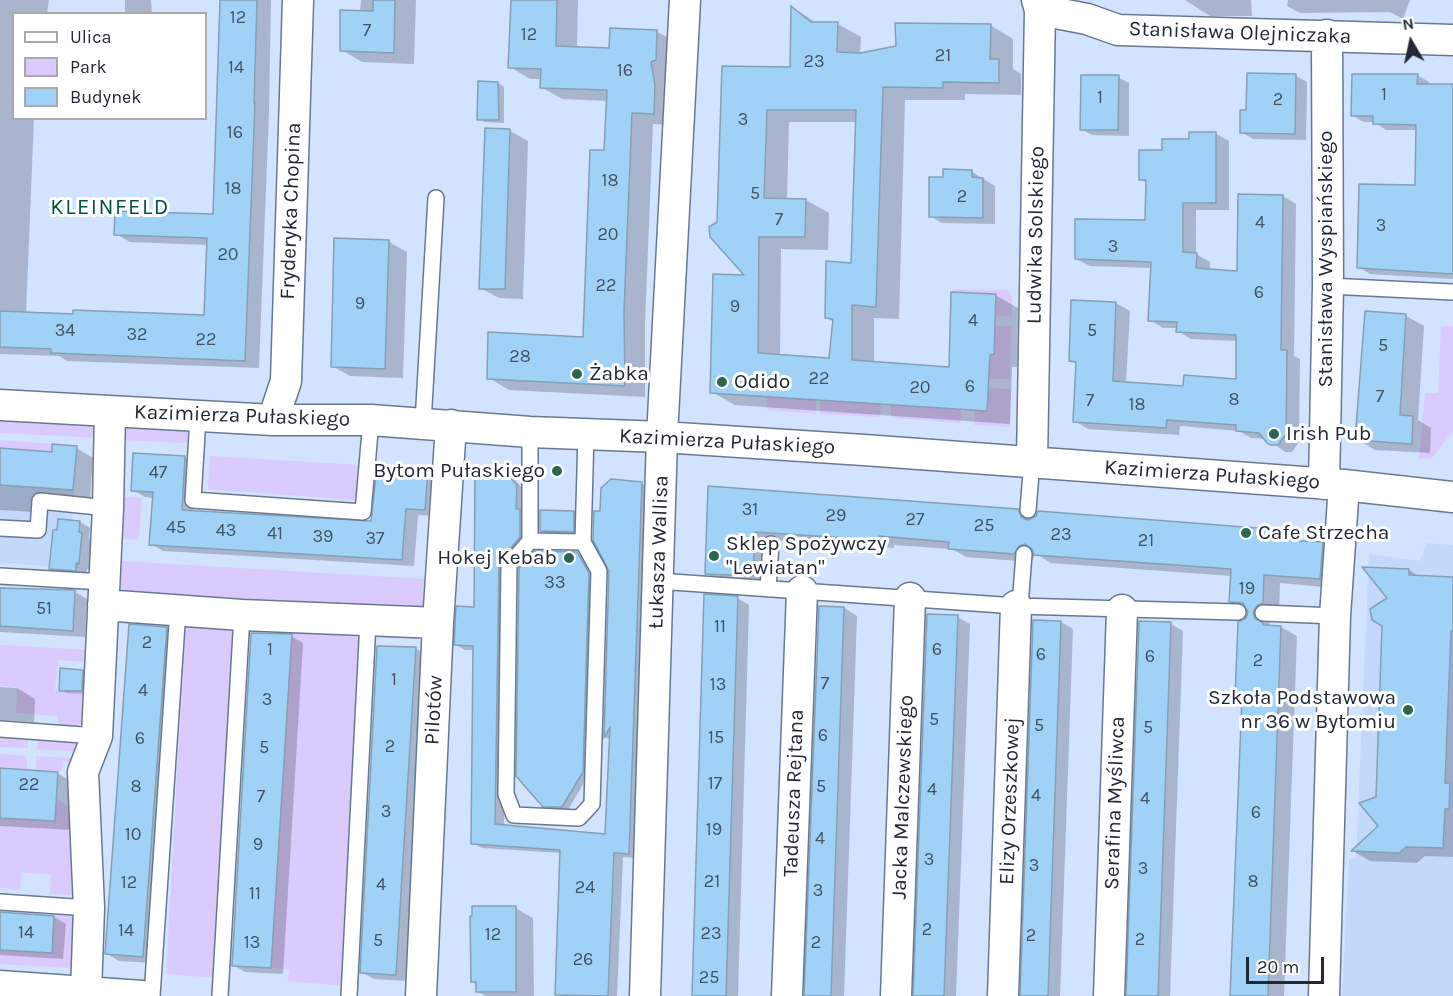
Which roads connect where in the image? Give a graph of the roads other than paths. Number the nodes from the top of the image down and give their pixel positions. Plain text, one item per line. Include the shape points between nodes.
1 (298, 0) edge
2 (685, 0) edge
3 (1038, 5) edge
4 (1327, 35) junction
5 (1453, 40) edge
6 (436, 198) dead end
7 (1328, 286) junction
8 (1453, 292) edge
9 (0, 405) edge
10 (110, 412) junction
11 (198, 417) junction
12 (273, 420) junction
13 (371, 420) junction
14 (437, 424) junction
15 (530, 432) junction
16 (586, 433) junction
17 (662, 437) junction
18 (1032, 461) junction
19 (1334, 485) junction
20 (1453, 497) edge
21 (108, 508) junction
22 (1028, 510) dead end
23 (0, 528) edge
24 (530, 541) junction
25 (583, 542) junction
26 (771, 544) dead end
27 (1024, 554) dead end
28 (0, 576) edge
29 (658, 581) junction
30 (768, 589) junction
31 (802, 591) junction
32 (103, 594) junction
33 (910, 598) junction
34 (1018, 606) junction
35 (178, 609) junction
36 (1122, 610) junction
37 (1238, 612) dead end
38 (1263, 613) dead end
39 (242, 615) junction
40 (1335, 616) junction
41 (368, 621) junction
42 (438, 623) junction
43 (0, 729) edge
44 (97, 736) junction
45 (0, 902) edge
46 (90, 908) junction
47 (0, 986) edge
48 (86, 993) junction
49 (142, 996) edge
50 (152, 996) edge
51 (219, 996) edge
52 (349, 996) edge
53 (421, 996) edge
54 (645, 996) edge
55 (787, 996) edge
56 (896, 996) edge
57 (1003, 996) edge
58 (1108, 996) edge
59 (1324, 996) edge

1 - 12 street, Fryderyka Chopina via 286,381
2 - 17 street, Łukasza Wallisa
3 - 4 street, Stanisława Olejniczaka via 1118,30
3 - 18 street, Ludwika Solskiego
4 - 5 street, Stanisława Olejniczaka
4 - 7 street, Stanisława Wyspiańskiego
6 - 14 lane
7 - 8 lane
7 - 19 street, Stanisława Wyspiańskiego
9 - 10 street, Kazimierza Pułaskiego
10 - 11 street, Kazimierza Pułaskiego
10 - 21 street
11 - 12 street, Kazimierza Pułaskiego
11 - 13 lane via 193,500 363,512
12 - 13 street, Kazimierza Pułaskiego
13 - 14 street, Kazimierza Pułaskiego
14 - 15 street, Kazimierza Pułaskiego
14 - 42 street, Pilotów
15 - 16 street, Kazimierza Pułaskiego
15 - 24 lane
16 - 17 street, Kazimierza Pułaskiego
16 - 25 lane
17 - 18 street, Kazimierza Pułaskiego
17 - 29 street, Łukasza Wallisa
18 - 19 street, Kazimierza Pułaskiego
18 - 22 lane
19 - 20 street, Kazimierza Pułaskiego
19 - 40 street, Stanisława Wyspiańskiego
21 - 23 lane via 40,501 38,530
21 - 32 street
24 - 25 lane
24 - 25 lane via 509,565 506,794 514,815 579,818 592,804 599,571
26 - 30 lane
27 - 34 lane
28 - 32 lane
29 - 30 lane
29 - 54 street, Łukasza Wallisa
30 - 31 lane
31 - 33 lane
31 - 55 street, Tadeusza Rejtana
32 - 35 street
32 - 44 street
33 - 34 lane
33 - 56 street, Jacka Malczewskiego
34 - 36 lane
34 - 57 street, Elizy Orzeszkowej
35 - 39 street
35 - 50 lane
36 - 37 lane
36 - 58 street, Serafina Myśliwca
38 - 40 lane
39 - 41 street
39 - 51 lane
40 - 59 street, Stanisława Wyspiańskiego
41 - 42 street
41 - 52 lane
42 - 53 street, Pilotów
43 - 44 lane
44 - 46 street via 83,772
45 - 46 lane
46 - 48 street
47 - 48 street
48 - 49 street

